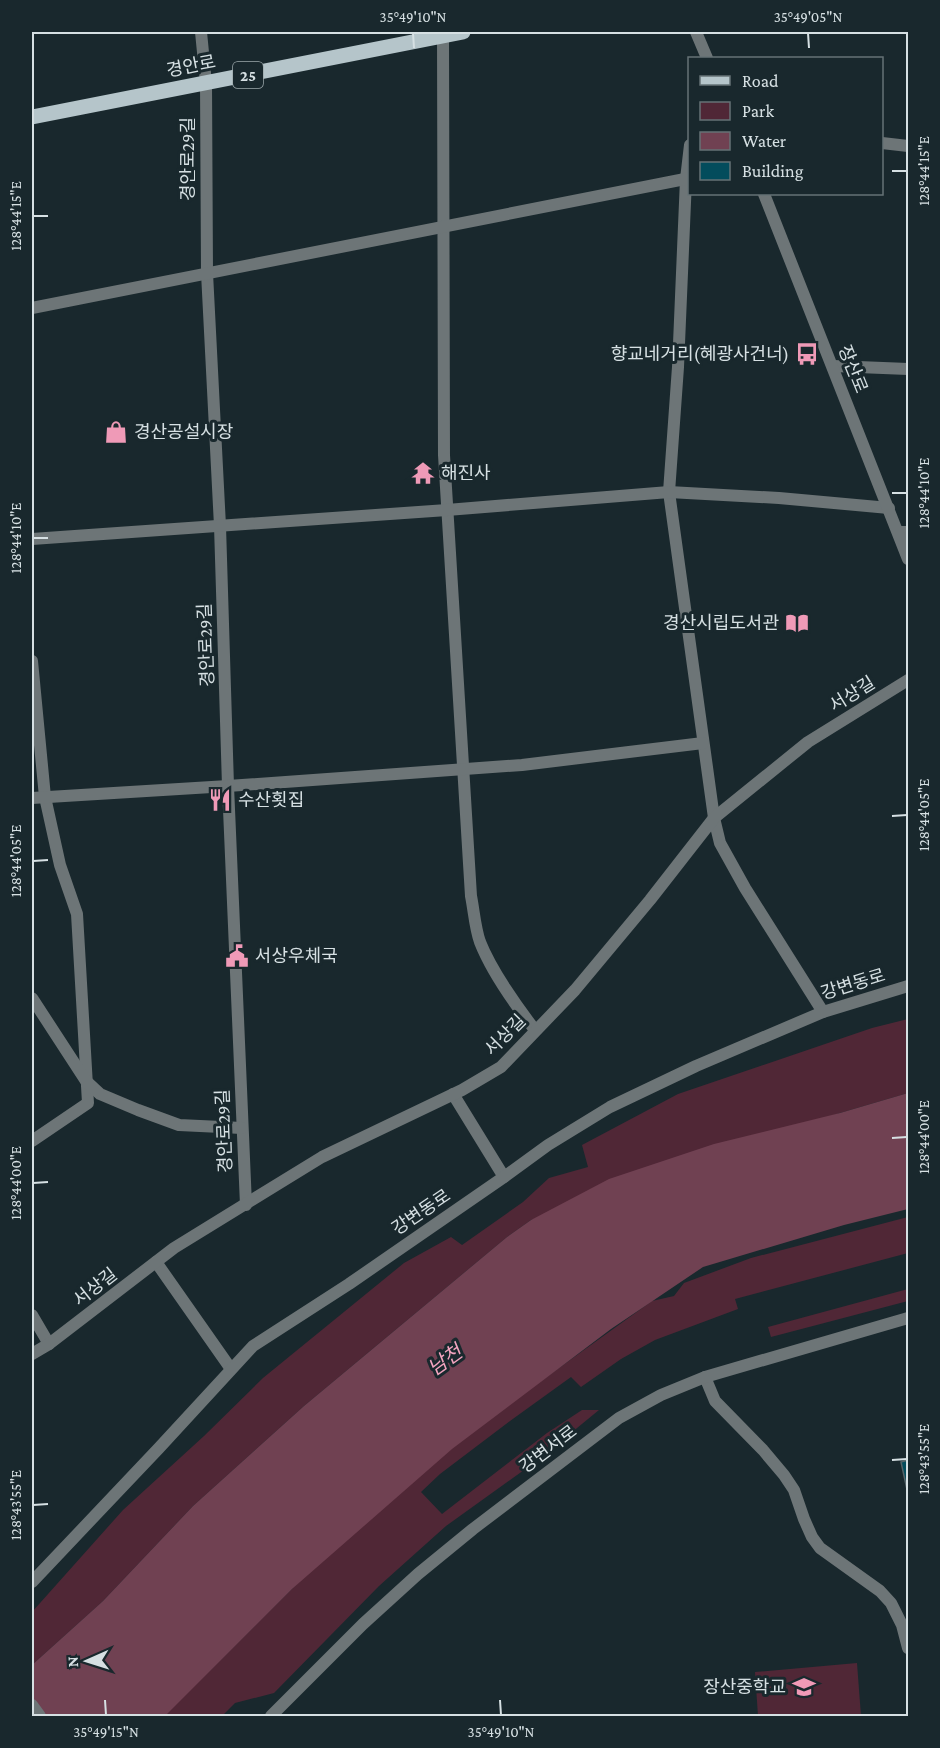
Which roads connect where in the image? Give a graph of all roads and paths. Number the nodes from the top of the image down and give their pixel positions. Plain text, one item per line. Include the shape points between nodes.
1 (201, 32) edge
2 (463, 32) edge
3 (443, 36) junction
4 (698, 37) edge
5 (698, 57) edge
6 (707, 57) edge
7 (206, 84) junction
8 (32, 117) edge
9 (883, 143) edge
10 (909, 146) edge
11 (688, 179) edge
12 (764, 195) edge
13 (443, 227) junction
14 (207, 273) junction
15 (32, 308) edge
16 (832, 366) junction
17 (909, 369) edge
18 (669, 492) junction
19 (889, 508) junction
20 (447, 510) junction
21 (220, 526) junction
22 (903, 532) edge
23 (32, 539) edge
24 (909, 559) edge
25 (32, 661) edge
26 (909, 680) edge
27 (703, 743) junction
28 (463, 768) junction
29 (228, 786) junction
30 (45, 797) junction
31 (32, 798) edge
32 (714, 818) junction
33 (909, 986) edge
34 (32, 998) edge
35 (823, 1012) junction
36 (535, 1030) junction
37 (86, 1081) junction
38 (453, 1094) junction
39 (242, 1128) junction
40 (32, 1141) edge
41 (504, 1177) junction
42 (246, 1205) junction
43 (156, 1262) junction
44 (32, 1316) edge
45 (909, 1318) edge
46 (49, 1344) junction
47 (32, 1354) edge
48 (231, 1370) junction
49 (705, 1377) junction
50 (32, 1582) edge
51 (909, 1648) edge
52 (32, 1705) edge
53 (40, 1716) edge
54 (272, 1716) edge

1 - 7 street, 경안로29길
2 - 3 main road, 경안로 / 25
3 - 7 main road, 경안로 / 25
3 - 13 street
4 - 5 street
4 - 6 street
7 - 8 main road, 경안로 / 25
7 - 14 street, 경안로29길
9 - 10 street
11 - 13 street
11 - 18 street
12 - 16 street, 장산로
13 - 14 street
13 - 20 street
14 - 15 street
14 - 21 street, 경안로29길
16 - 17 street
16 - 19 street, 장산로
18 - 19 street
18 - 20 street
18 - 27 street
19 - 22 street, 장산로
20 - 21 street
20 - 28 street
21 - 23 street
21 - 29 street, 경안로29길
22 - 24 street, 장산로
25 - 30 street
26 - 32 street, 서상길 via 808,742
27 - 28 street via 522,765
27 - 32 street
28 - 29 street
28 - 36 street via 471,896 480,942
29 - 30 street
29 - 39 street, 경안로29길
30 - 31 street
30 - 37 street via 76,914
32 - 35 street via 720,843
32 - 36 street, 서상길 via 620,936
33 - 35 street, 강변동로
34 - 37 street
35 - 41 street, 강변동로 via 610,1107
36 - 38 street, 서상길 via 501,1067
37 - 39 street via 100,1094 179,1125
37 - 40 street via 88,1103
38 - 41 street
38 - 42 street, 서상길 via 322,1157
39 - 42 street, 경안로29길
41 - 48 street, 강변동로 via 253,1346
42 - 43 street, 서상길
43 - 46 street, 서상길
43 - 48 street
44 - 46 street
45 - 49 street, 강변서로
46 - 47 street, 서상길
48 - 50 street, 강변동로
49 - 51 street via 715,1401 763,1450 794,1490 820,1548 891,1603
49 - 54 street, 강변서로 via 619,1418 473,1529 363,1624
52 - 53 street

